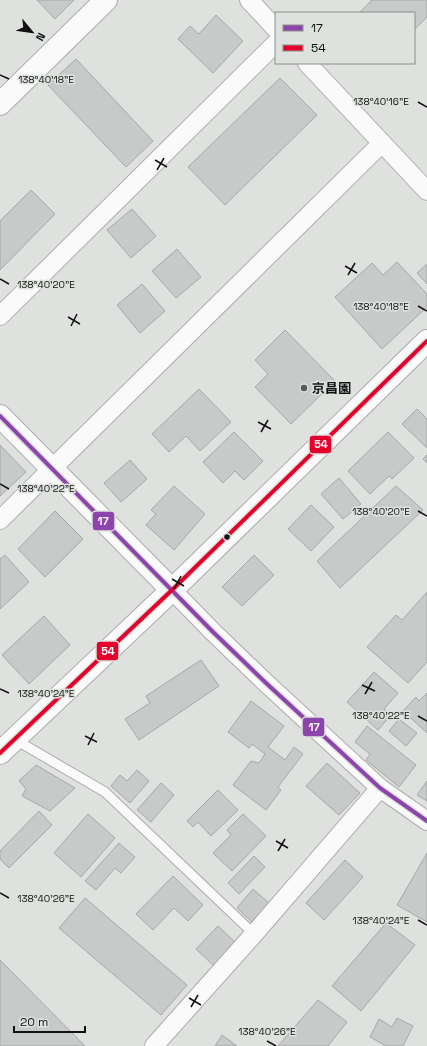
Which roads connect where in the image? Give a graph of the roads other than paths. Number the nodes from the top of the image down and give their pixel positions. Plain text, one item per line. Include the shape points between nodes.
1 (106, 0) edge
2 (249, 0) edge
3 (275, 28) edge
4 (275, 44) edge
5 (308, 64) edge
6 (0, 104) edge
7 (382, 143) junction
8 (427, 191) edge
9 (0, 316) edge
10 (427, 341) edge
11 (0, 416) edge
12 (52, 469) junction
13 (0, 520) edge
14 (172, 590) junction
15 (7, 746) edge
16 (380, 788) junction
17 (427, 820) edge
18 (254, 934) junction
19 (154, 1046) edge

1 - 6 street
2 - 3 street
4 - 9 street
5 - 7 street
7 - 8 street
7 - 12 street
10 - 14 street
11 - 12 street
12 - 13 street
12 - 14 street
14 - 15 street
14 - 16 street via 266,683
15 - 18 lane via 105,792
16 - 17 street
16 - 18 street
18 - 19 street

